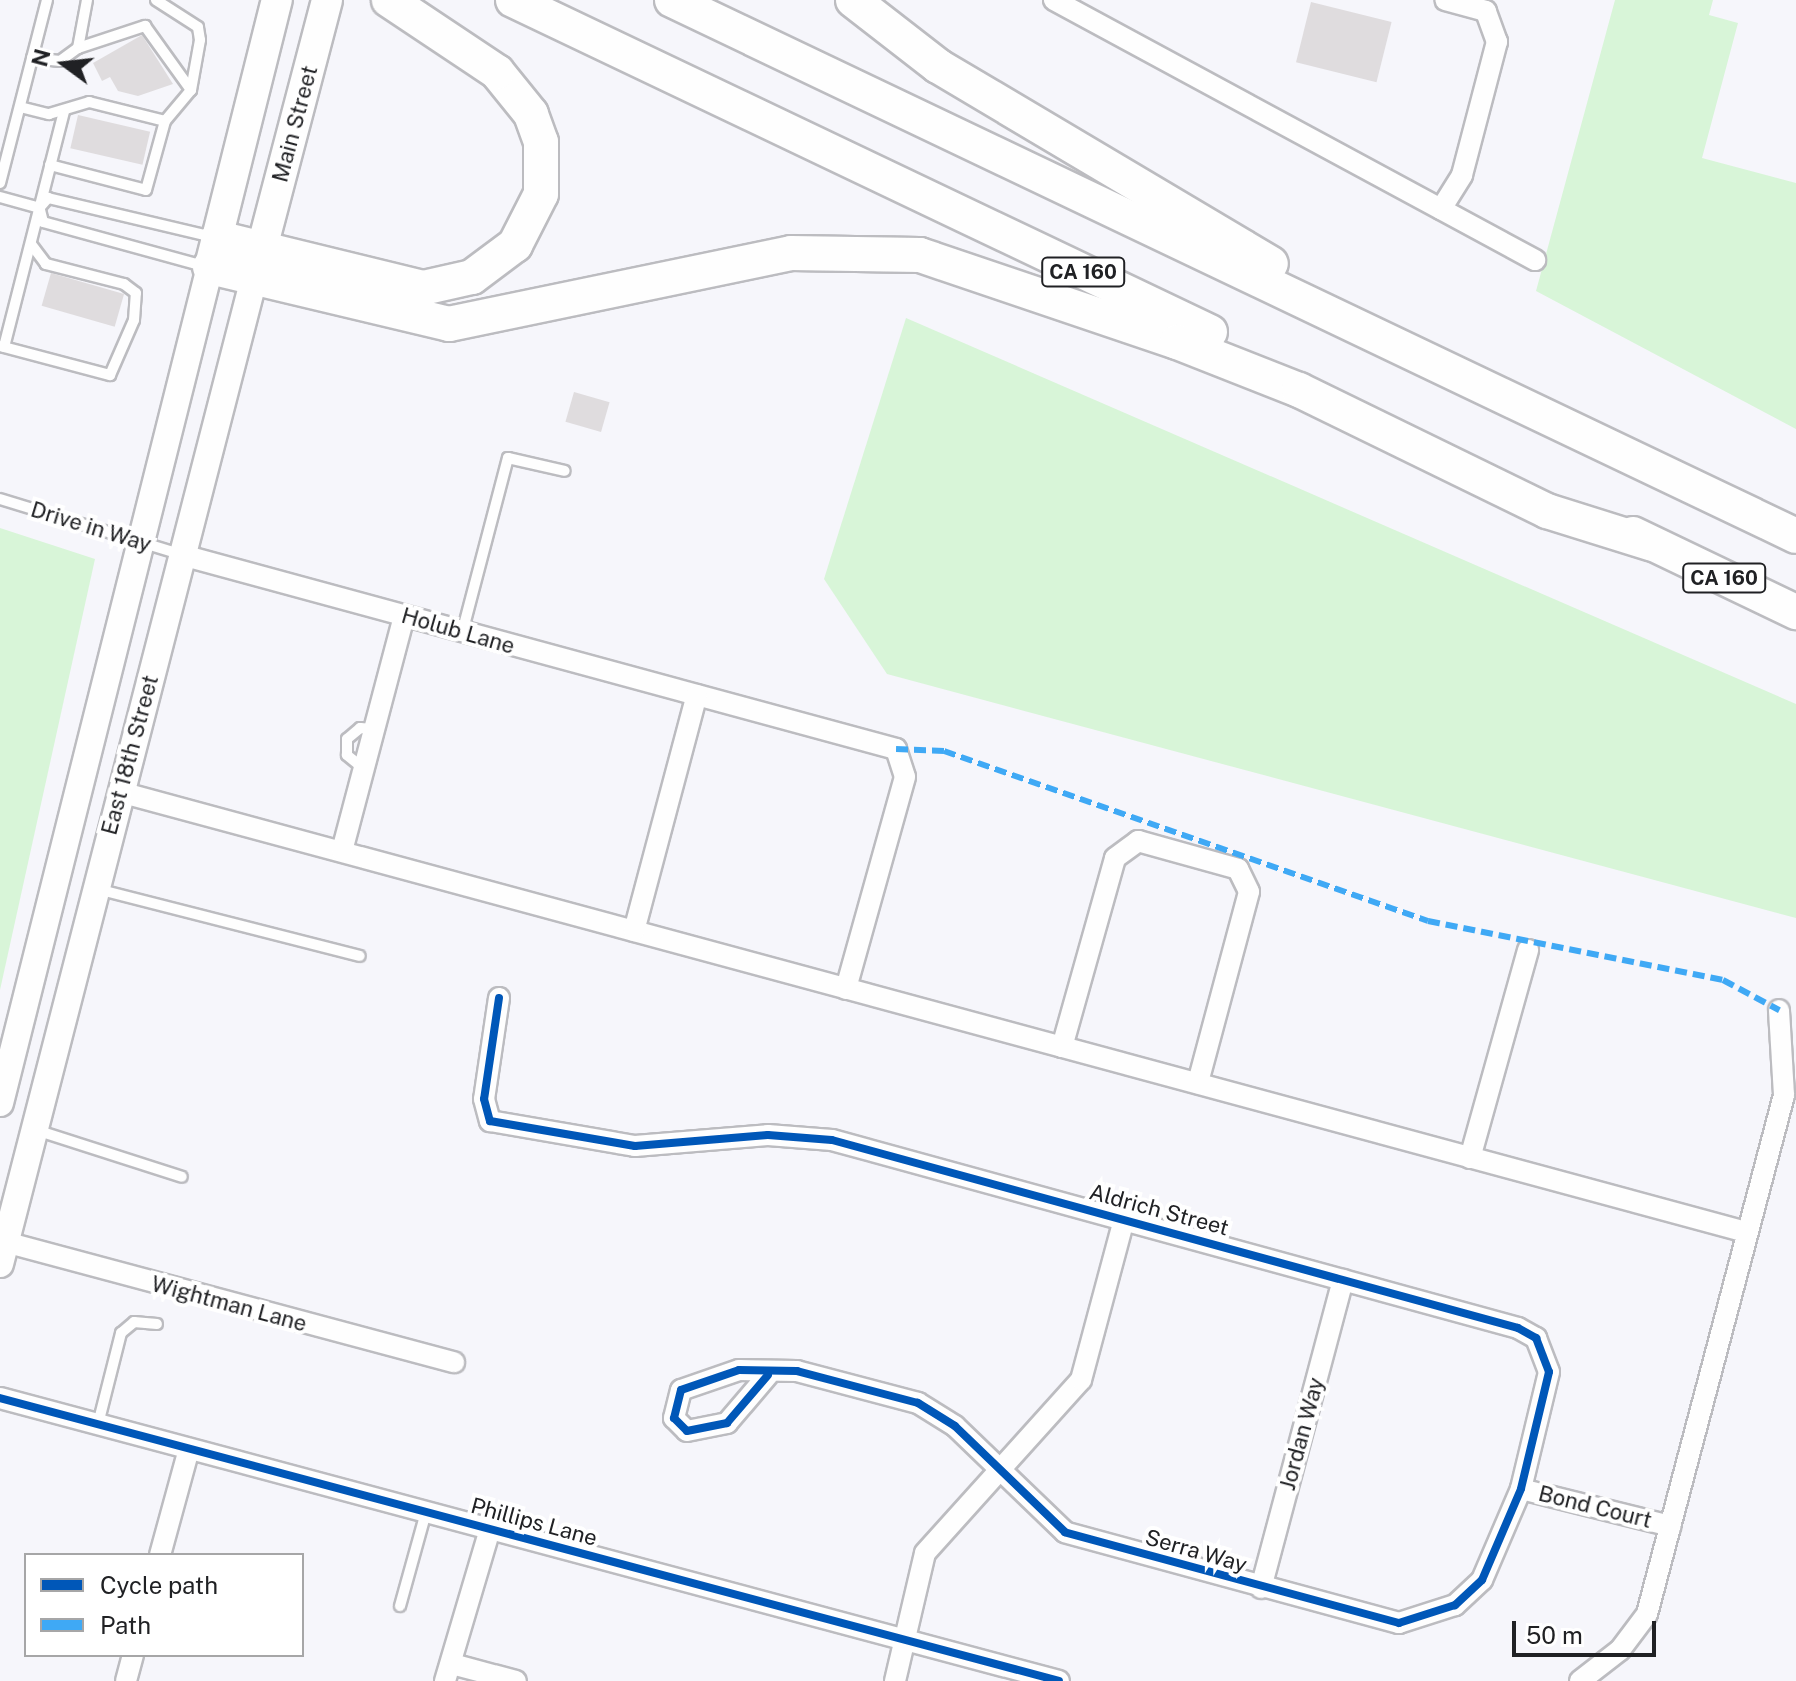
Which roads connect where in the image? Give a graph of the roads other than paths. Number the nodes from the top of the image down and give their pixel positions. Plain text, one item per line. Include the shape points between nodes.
1 (47, 0) edge
2 (87, 0) edge
3 (156, 0) edge
4 (277, 0) edge
5 (327, 0) edge
6 (390, 0) edge
7 (513, 0) edge
8 (672, 0) edge
9 (853, 0) edge
10 (1054, 0) edge
11 (1445, 0) edge
12 (78, 48) junction
13 (32, 58) junction
14 (191, 90) junction
15 (20, 107) junction
16 (64, 112) junction
17 (165, 121) junction
18 (50, 165) junction
19 (0, 183) edge
20 (0, 197) edge
21 (40, 208) junction
22 (1441, 209) junction
23 (31, 244) junction
24 (214, 253) junction
25 (1535, 260) dead end
26 (258, 263) junction
27 (2, 347) edge
28 (1447, 369) junction
29 (565, 471) dead end
30 (0, 499) edge
31 (1796, 536) edge
32 (137, 540) junction
33 (1652, 544) junction
34 (182, 555) junction
35 (1796, 612) edge
36 (404, 616) junction
37 (462, 633) junction
38 (697, 695) junction
39 (120, 792) junction
40 (342, 851) junction
41 (95, 889) junction
42 (634, 931) junction
43 (1528, 950) dead end
44 (360, 956) dead end
45 (846, 989) junction
46 (499, 998) dead end
47 (1779, 1010) dead end
48 (1062, 1047) junction
49 (1198, 1083) junction
50 (0, 1103) edge
51 (34, 1129) junction
52 (1470, 1158) junction
53 (182, 1177) dead end
54 (1124, 1219) junction
55 (1746, 1232) junction
56 (3, 1253) edge
57 (1343, 1280) junction
58 (157, 1324) dead end
59 (454, 1362) dead end
60 (768, 1375) dead end
61 (0, 1398) edge
62 (98, 1424) junction
63 (189, 1449) junction
64 (999, 1475) junction
65 (1521, 1489) junction
66 (426, 1512) junction
67 (1670, 1526) junction
68 (490, 1529) junction
69 (161, 1553) edge
70 (1261, 1588) junction
71 (400, 1606) dead end
72 (905, 1639) junction
73 (132, 1657) edge
74 (449, 1672) edge
75 (126, 1681) edge
76 (516, 1681) edge
77 (895, 1681) edge
78 (1059, 1681) edge
79 (1580, 1681) edge

1 - 13 lane
2 - 12 lane
3 - 14 lane via 198,27
4 - 24 main road
5 - 26 main road, Main Street
6 - 26 highway via 516,89 541,142 541,194 530,222 515,245 472,277 423,288
7 - 33 highway, CA 160
8 - 28 highway
9 - 28 highway via 938,66
10 - 22 street
11 - 22 street via 1486,11 1497,42 1462,175
12 - 13 lane via 60,61
12 - 14 lane via 145,26
13 - 15 lane
14 - 17 lane
15 - 16 lane
15 - 19 lane
16 - 17 lane via 89,102
16 - 18 lane
17 - 18 lane via 146,190
18 - 21 lane
20 - 21 lane
21 - 23 lane
21 - 24 lane via 48,198
21 - 24 lane via 43,222
22 - 25 street
23 - 27 lane
23 - 27 lane via 46,264 136,293 125,351 110,375
24 - 26 highway
24 - 32 main road, East 18th Street
26 - 33 highway via 449,324 791,253 920,255 1177,342 1299,390 1547,511
26 - 34 main road, East 18th Street
28 - 31 highway
29 - 37 lane via 508,458
30 - 32 lane, Drive in Way
32 - 34 lane, Drive in Way
32 - 50 main road, East 18th Street
33 - 35 highway, CA 160
34 - 36 street, Holub Lane
34 - 39 main road, East 18th Street
36 - 37 street, Holub Lane
36 - 40 street
37 - 38 street, Holub Lane
38 - 42 street
38 - 45 street, Holub Lane via 896,749 904,763
39 - 40 street
39 - 41 main road, East 18th Street
40 - 42 street
41 - 44 lane
41 - 51 main road, East 18th Street
42 - 45 street
43 - 52 street
45 - 48 street
46 - 54 street, Aldrich Street via 484,1099 490,1121 612,1144 802,1135
47 - 55 street via 1784,1095
48 - 49 street
48 - 49 street via 1115,858 1138,841 1238,869 1249,892
49 - 52 street
51 - 53 lane
51 - 56 main road, East 18th Street
52 - 55 street
54 - 57 street, Aldrich Street
54 - 64 street via 1081,1380
55 - 67 street
56 - 59 street, Wightman Lane
57 - 65 street, Aldrich Street via 1536,1338 1549,1372
57 - 70 street, Jordan Way
58 - 62 lane via 134,1322 121,1333
60 - 64 street, Serra Way via 797,1371 918,1403 955,1426
61 - 62 street, Phillips Lane
62 - 63 street, Phillips Lane
63 - 66 street, Phillips Lane
63 - 69 street
64 - 70 street, Serra Way via 1065,1532
64 - 72 street via 925,1553
65 - 67 street, Bond Court
65 - 70 street, Serra Way via 1482,1580 1455,1605 1426,1618 1364,1618
66 - 68 street, Phillips Lane
66 - 71 lane
67 - 79 street via 1647,1614 1620,1650
68 - 72 street, Phillips Lane
68 - 74 street
72 - 77 street
72 - 78 street, Phillips Lane
73 - 75 street
74 - 76 street

